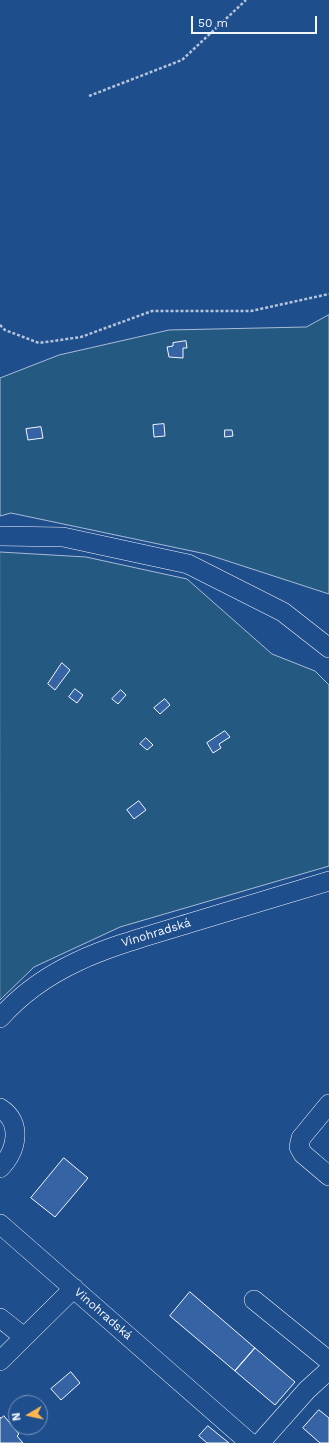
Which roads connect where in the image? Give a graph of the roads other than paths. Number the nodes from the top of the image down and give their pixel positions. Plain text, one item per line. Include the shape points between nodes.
1 (0, 536) edge
2 (329, 648) edge
3 (329, 881) edge
4 (0, 1018) edge
5 (329, 1104) edge
6 (0, 1108) edge
7 (0, 1168) edge
8 (329, 1176) edge
9 (0, 1224) edge
10 (74, 1288) junction
11 (254, 1300) dead end
12 (0, 1318) edge
13 (24, 1337) junction
14 (0, 1361) edge
15 (329, 1361) edge
16 (329, 1370) edge
17 (250, 1443) edge
18 (260, 1443) edge

1 - 2 street via 63,537 188,564 283,612
3 - 4 street, Vinohradská via 97,952 55,972 14,1002
5 - 8 street via 301,1138 299,1147 303,1154
6 - 7 street via 7,1112 16,1134 14,1148
9 - 10 street, Vinohradská
10 - 13 street
10 - 17 street, Vinohradská
11 - 15 street
12 - 13 street
13 - 14 street
16 - 18 street via 307,1390

